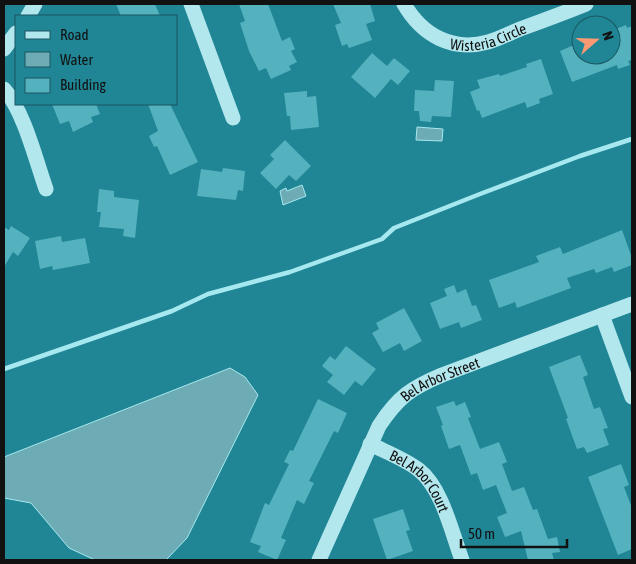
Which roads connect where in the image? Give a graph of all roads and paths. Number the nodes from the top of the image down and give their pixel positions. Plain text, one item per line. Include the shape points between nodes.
1 (35, 4) edge
2 (191, 4) edge
3 (404, 4) edge
4 (586, 4) edge
5 (29, 15) edge
6 (15, 34) edge
7 (4, 49) edge
8 (4, 89) edge
9 (233, 118) dead end
10 (46, 189) dead end
11 (632, 304) edge
12 (602, 315) junction
13 (632, 398) edge
14 (370, 444) junction
15 (319, 560) edge
16 (462, 560) edge

1 - 5 street
2 - 9 street
3 - 4 street, Wisteria Circle via 418,24 434,36 450,44 465,45 488,42
6 - 7 street
8 - 10 street via 20,117
11 - 12 street, Bel Arbor Street
12 - 13 street
12 - 14 street, Bel Arbor Street via 420,385 391,408
14 - 15 street, Bel Arbor Street
14 - 16 street, Bel Arbor Court via 409,463 428,479 443,508

